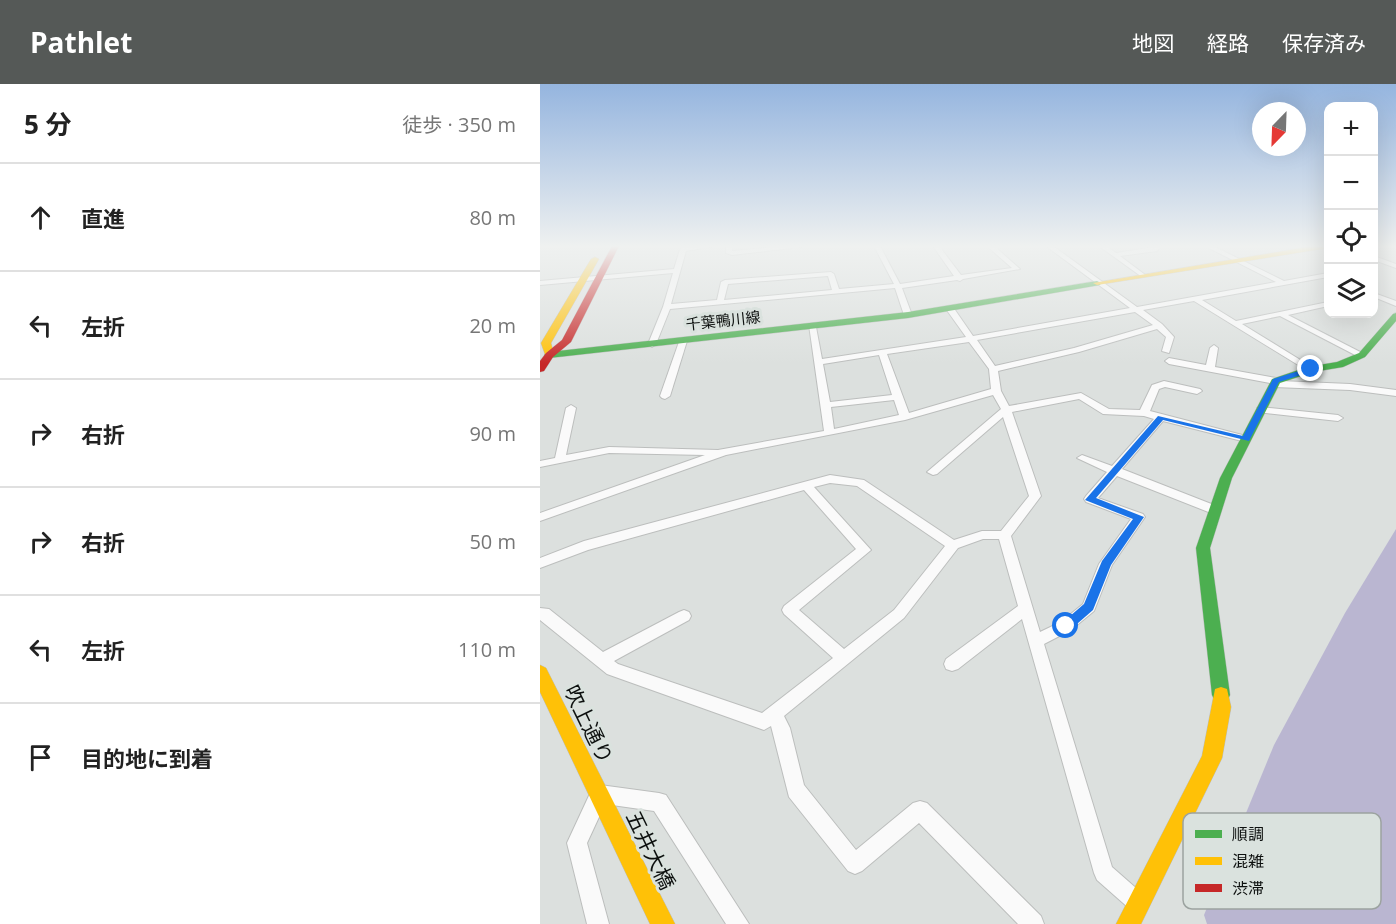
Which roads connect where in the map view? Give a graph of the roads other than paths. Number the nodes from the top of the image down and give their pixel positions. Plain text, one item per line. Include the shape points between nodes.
1 (580, 285) edge
2 (594, 285) edge
3 (674, 285) edge
4 (724, 285) edge
5 (834, 285) edge
6 (905, 285) edge
7 (1086, 285) edge
8 (1102, 285) edge
9 (1266, 285) edge
10 (898, 286) junction
11 (836, 291) junction
12 (1378, 297) edge
13 (1194, 299) junction
14 (720, 302) junction
15 (1396, 304) edge
16 (1324, 305) edge
17 (667, 307) junction
18 (950, 309) junction
19 (1137, 309) junction
20 (1281, 314) junction
21 (908, 315) junction
22 (1396, 316) edge
23 (1236, 323) junction
24 (1159, 326) junction
25 (812, 327) junction
26 (970, 339) junction
27 (683, 341) junction
28 (652, 344) junction
29 (1214, 348) dead end
30 (1166, 351) dead end
31 (882, 352) junction
32 (544, 355) edge
33 (1362, 355) junction
34 (1169, 361) dead end
35 (819, 362) junction
36 (540, 369) edge
37 (993, 369) junction
38 (1210, 369) junction
39 (1311, 369) junction
40 (1275, 382) junction
41 (996, 391) junction
42 (1197, 391) dead end
43 (1396, 393) edge
44 (665, 396) dead end
45 (898, 397) junction
46 (826, 405) junction
47 (571, 408) dead end
48 (1006, 410) junction
49 (1260, 410) junction
50 (1143, 413) junction
51 (905, 417) junction
52 (1161, 417) junction
53 (1338, 418) dead end
54 (830, 433) junction
55 (1246, 439) junction
56 (724, 452) junction
57 (1082, 458) dead end
58 (560, 460) junction
59 (540, 464) edge
60 (1114, 470) junction
61 (933, 472) dead end
62 (806, 485) junction
63 (1215, 510) junction
64 (540, 517) edge
65 (1004, 535) junction
66 (953, 545) junction
67 (540, 563) edge
68 (1026, 608) junction
69 (540, 614) edge
70 (684, 616) dead end
71 (1035, 641) junction
72 (843, 658) junction
73 (602, 660) junction
74 (952, 664) dead end
75 (540, 673) edge
76 (774, 714) junction
77 (600, 794) junction
78 (1184, 813) edge
79 (1183, 815) edge
80 (1138, 903) junction
81 (598, 924) edge
82 (663, 924) edge
83 (738, 924) edge
84 (1033, 924) edge
85 (1128, 924) edge

1 - 32 main road via 546,343
2 - 32 main road via 566,342
3 - 17 street
4 - 14 street
5 - 11 street
6 - 10 street
7 - 18 main road, 千葉鴨川線
8 - 19 street
9 - 13 street
10 - 11 street
10 - 21 street
11 - 14 street
12 - 15 street
13 - 19 street
13 - 23 street
14 - 17 street
16 - 20 street
17 - 28 street
18 - 21 main road, 千葉鴨川線
18 - 26 street
19 - 24 street
19 - 26 street
20 - 23 street
20 - 33 street
21 - 25 main road, 千葉鴨川線
22 - 33 main road
23 - 39 street
24 - 30 street via 1170,337
24 - 37 street
25 - 27 main road, 千葉鴨川線
25 - 35 street
26 - 31 street
26 - 37 street
27 - 28 main road, 千葉鴨川線
27 - 44 street
28 - 32 main road, 千葉鴨川線
29 - 38 street
31 - 35 street
31 - 45 street
32 - 36 main road
33 - 39 main road via 1339,365
34 - 38 street
35 - 46 street
37 - 41 street
38 - 40 street
39 - 40 main road
40 - 43 street
40 - 49 main road
41 - 48 street
41 - 51 street
42 - 50 street via 1164,384 1155,387
45 - 46 street
45 - 51 street
46 - 54 street
47 - 58 street
48 - 50 street via 1081,396 1107,412
48 - 61 street
48 - 65 street via 1035,496
49 - 53 street
49 - 55 main road
50 - 52 street
51 - 54 street
52 - 55 street
52 - 60 street
54 - 56 street
55 - 63 main road
56 - 58 street via 609,450
56 - 64 street
57 - 60 street
58 - 59 street
60 - 63 street
60 - 71 street via 1090,500 1139,517 1106,564 1089,607 1066,626
62 - 66 street via 830,479 860,483
62 - 67 street via 584,546
62 - 72 street via 864,550 789,610
63 - 78 main road via 1203,548 1221,707 1212,758
65 - 66 street via 982,535
65 - 68 street
66 - 72 street via 899,614
68 - 71 street
68 - 74 street
69 - 73 street via 544,613
70 - 73 street
71 - 80 street via 1104,873
72 - 76 street
73 - 76 street via 613,669 764,722
75 - 77 main road, 吹上通り
76 - 84 street via 796,790 855,864 920,810
77 - 81 street via 577,843
77 - 82 main road, 五井大橋
77 - 83 street via 659,802
79 - 80 main road
80 - 85 main road

